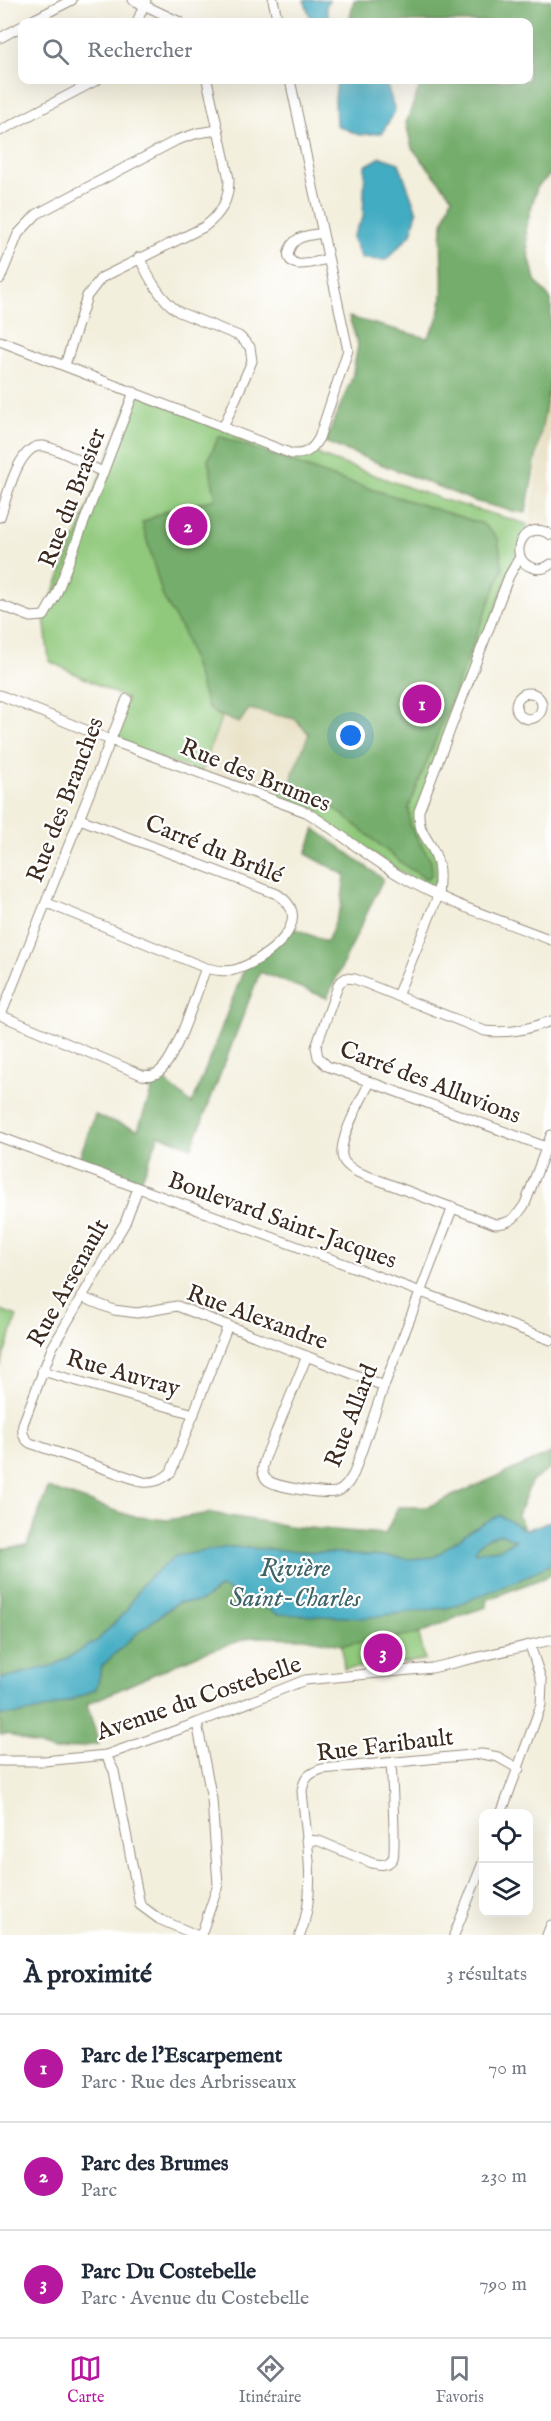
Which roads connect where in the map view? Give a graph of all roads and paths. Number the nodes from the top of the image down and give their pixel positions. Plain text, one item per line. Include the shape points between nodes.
1 (72, 0) edge
2 (133, 0) edge
3 (273, 0) edge
4 (145, 3) edge
5 (37, 18) edge
6 (139, 18) edge
7 (173, 18) edge
8 (277, 18) edge
9 (18, 28) edge
10 (0, 38) edge
11 (89, 84) edge
12 (208, 84) edge
13 (291, 84) edge
14 (218, 130) junction
15 (0, 131) edge
16 (322, 233) junction
17 (139, 257) junction
18 (327, 259) junction
19 (0, 279) edge
20 (0, 341) edge
21 (65, 365) junction
22 (134, 392) junction
23 (223, 428) junction
24 (103, 472) junction
25 (0, 517) edge
26 (551, 535) edge
27 (520, 557) junction
28 (551, 564) edge
29 (0, 605) edge
30 (0, 695) edge
31 (127, 699) dead end
32 (540, 711) dead end
33 (551, 715) edge
34 (110, 740) junction
35 (80, 819) junction
36 (438, 896) junction
37 (47, 903) junction
38 (551, 940) edge
39 (206, 968) junction
40 (397, 996) junction
41 (0, 1015) edge
42 (551, 1021) edge
43 (369, 1082) junction
44 (551, 1135) edge
45 (0, 1137) edge
46 (546, 1147) junction
47 (138, 1188) junction
48 (453, 1207) junction
49 (420, 1292) junction
50 (81, 1297) junction
51 (228, 1325) junction
52 (551, 1340) edge
53 (307, 1356) junction
54 (42, 1371) junction
55 (384, 1386) junction
56 (194, 1414) junction
57 (551, 1640) edge
58 (530, 1645) junction
59 (197, 1724) junction
60 (106, 1755) junction
61 (0, 1761) edge
62 (391, 1763) junction
63 (519, 1768) junction
64 (503, 1809) edge
65 (306, 1840) junction
66 (482, 1863) edge
67 (551, 1925) edge
68 (198, 1935) edge
69 (300, 1935) edge
70 (454, 1935) edge
71 (547, 1935) edge

1 - 5 street
2 - 4 street
3 - 8 street
4 - 6 street
4 - 7 street
9 - 10 street
11 - 15 street
12 - 14 street
13 - 16 street
14 - 17 street via 228,179 229,193 224,206 204,227
14 - 19 street via 177,140 37,214 18,234
16 - 18 street
16 - 18 street via 291,244 289,258 301,264
17 - 21 street via 93,285
17 - 23 street via 170,306 239,336 250,347 252,361
18 - 23 street via 348,350 314,448 292,454
20 - 21 street
21 - 22 street
22 - 23 street
22 - 24 street, Rue du Brasier
24 - 25 street via 45,446 31,448 21,460
24 - 29 street, Rue du Brasier via 56,595 44,616 32,617
26 - 27 street via 537,530 528,533 521,540
27 - 28 street via 530,568
27 - 36 street via 508,576 419,811 418,826 436,855
30 - 34 street, Rue des Brumes
31 - 34 street, Rue des Branches
32 - 33 street
34 - 35 street, Rue des Branches
34 - 36 street, Rue des Brumes via 306,812 387,869
35 - 37 street, Rue des Branches
35 - 39 street, Carré du Brûlé via 277,894 291,906 292,920 275,949 234,970
36 - 38 street, Rue des Brumes
36 - 40 street
37 - 39 street, Carré du Brûlé
37 - 41 street, Rue des Branches
39 - 41 street via 174,1049 161,1070 150,1076
40 - 42 street, Carré des Alluvions via 485,1031 524,1031
40 - 43 street, Carré des Alluvions via 346,978 339,983 316,1047 318,1057 327,1066
43 - 46 street, Carré des Alluvions
43 - 48 street via 343,1141 343,1159 357,1172
44 - 46 street
45 - 47 street, Boulevard Saint-Jacques
46 - 48 street via 525,1204 511,1221 495,1224
47 - 49 street, Boulevard Saint-Jacques
47 - 50 street, Rue Arsenault via 125,1222
48 - 49 street, Rue Allard
49 - 52 street, Boulevard Saint-Jacques
49 - 55 street, Rue Allard
50 - 51 street, Rue Alexandre via 114,1310 137,1313 177,1306
50 - 54 street, Rue Arsenault
51 - 53 street, Rue Alexandre
51 - 56 street, Rue Arsenault
53 - 55 street, Rue Alexandre
53 - 55 street, Rue Allard via 262,1468 274,1484 328,1493 338,1492 348,1484
54 - 56 street, Rue Auvray
54 - 56 street, Rue Arsenault via 23,1424 22,1432 28,1442 143,1482 152,1483 171,1472
57 - 58 street, Avenue du Costebelle
58 - 59 street, Avenue du Costebelle via 432,1668 305,1680
58 - 63 street via 542,1682 541,1706
59 - 60 street, Avenue du Costebelle
59 - 68 street via 212,1799 218,1885
60 - 61 street, Avenue du Costebelle
60 - 68 street via 114,1771 140,1905 159,1919
62 - 63 street, Rue Faribault via 482,1754
62 - 65 street, Rue Faribault via 322,1769 307,1775 302,1791
62 - 65 street via 396,1846 388,1863 372,1863 319,1841
63 - 64 street
65 - 69 street, Rue Faribault via 310,1895
66 - 70 street
67 - 71 street

